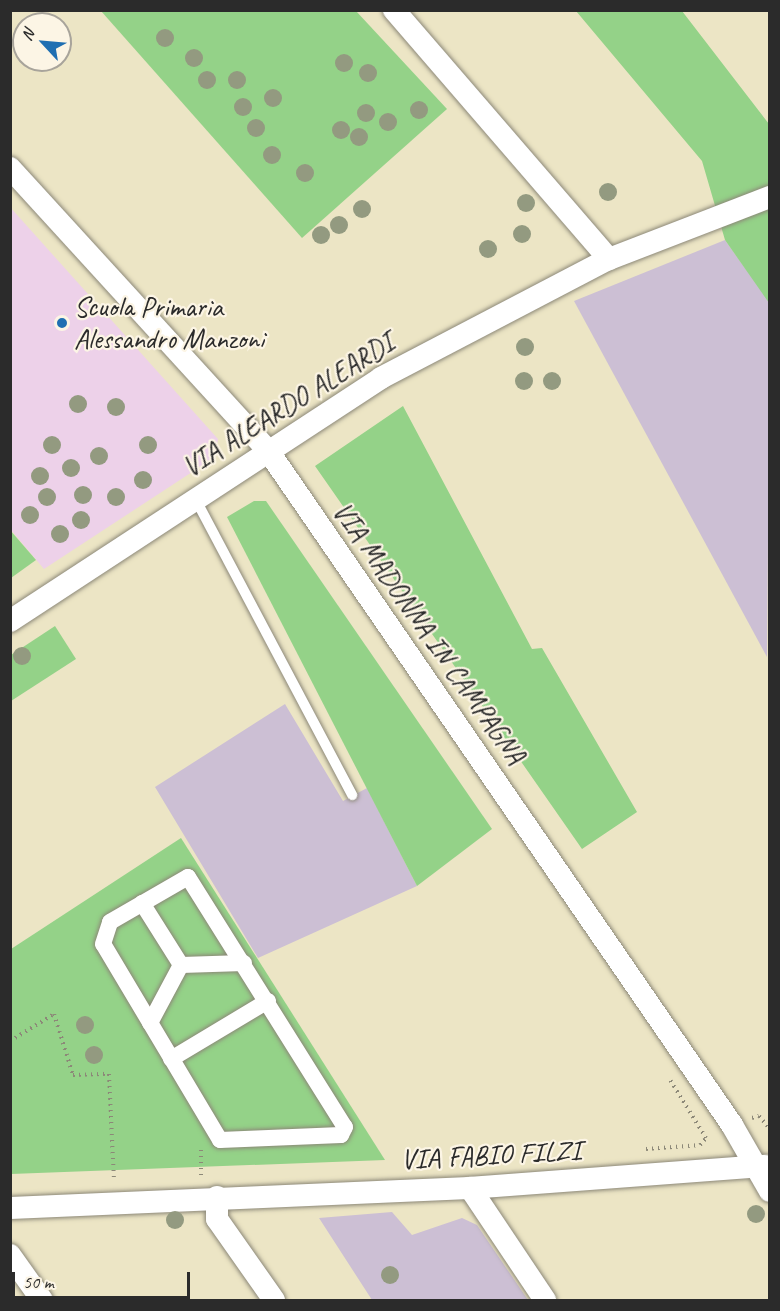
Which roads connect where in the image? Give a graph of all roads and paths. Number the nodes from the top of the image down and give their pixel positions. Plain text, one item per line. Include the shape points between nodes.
1 (394, 10) edge
2 (10, 168) edge
3 (770, 196) edge
4 (609, 259) junction
5 (269, 452) junction
6 (196, 500) junction
7 (10, 621) edge
8 (352, 795) dead end
9 (142, 903) junction
10 (244, 963) junction
11 (181, 965) junction
12 (268, 1001) junction
13 (150, 1023) junction
14 (10, 1041) edge
15 (171, 1059) junction
16 (662, 1066) dead end
17 (759, 1116) dead end
18 (770, 1130) edge
19 (642, 1150) dead end
20 (761, 1166) edge
21 (190, 1177) dead end
22 (125, 1179) dead end
23 (102, 1180) dead end
24 (114, 1180) junction
25 (215, 1186) junction
26 (470, 1188) junction
27 (770, 1191) edge
28 (10, 1208) edge
29 (10, 1255) edge
30 (42, 1300) edge
31 (274, 1300) edge
32 (546, 1300) edge

1 - 4 street
2 - 5 street, VIA MADONNA IN CAMPAGNA
3 - 4 street, VIA ALEARDO ALEARDI
4 - 5 street, VIA ALEARDO ALEARDI via 381,378
5 - 6 street, VIA ALEARDO ALEARDI
5 - 20 street, VIA MADONNA IN CAMPAGNA
6 - 7 street, VIA ALEARDO ALEARDI
6 - 8 lane
9 - 10 street via 188,877
9 - 11 street
9 - 13 street via 110,921 103,944
10 - 11 street
10 - 12 street
11 - 13 street
12 - 15 street
12 - 15 street via 345,1126 340,1135 220,1140
13 - 15 street
14 - 24 path via 54,1014 73,1075 109,1074
16 - 19 path via 706,1138 700,1145
17 - 18 path
20 - 26 street, VIA FABIO FILZI
20 - 27 street, VIA MADONNA IN CAMPAGNA
21 - 25 path
22 - 24 path
23 - 24 path
25 - 26 street, VIA FABIO FILZI
25 - 28 street, VIA FABIO FILZI
25 - 31 street via 217,1219
26 - 32 street
29 - 30 street

